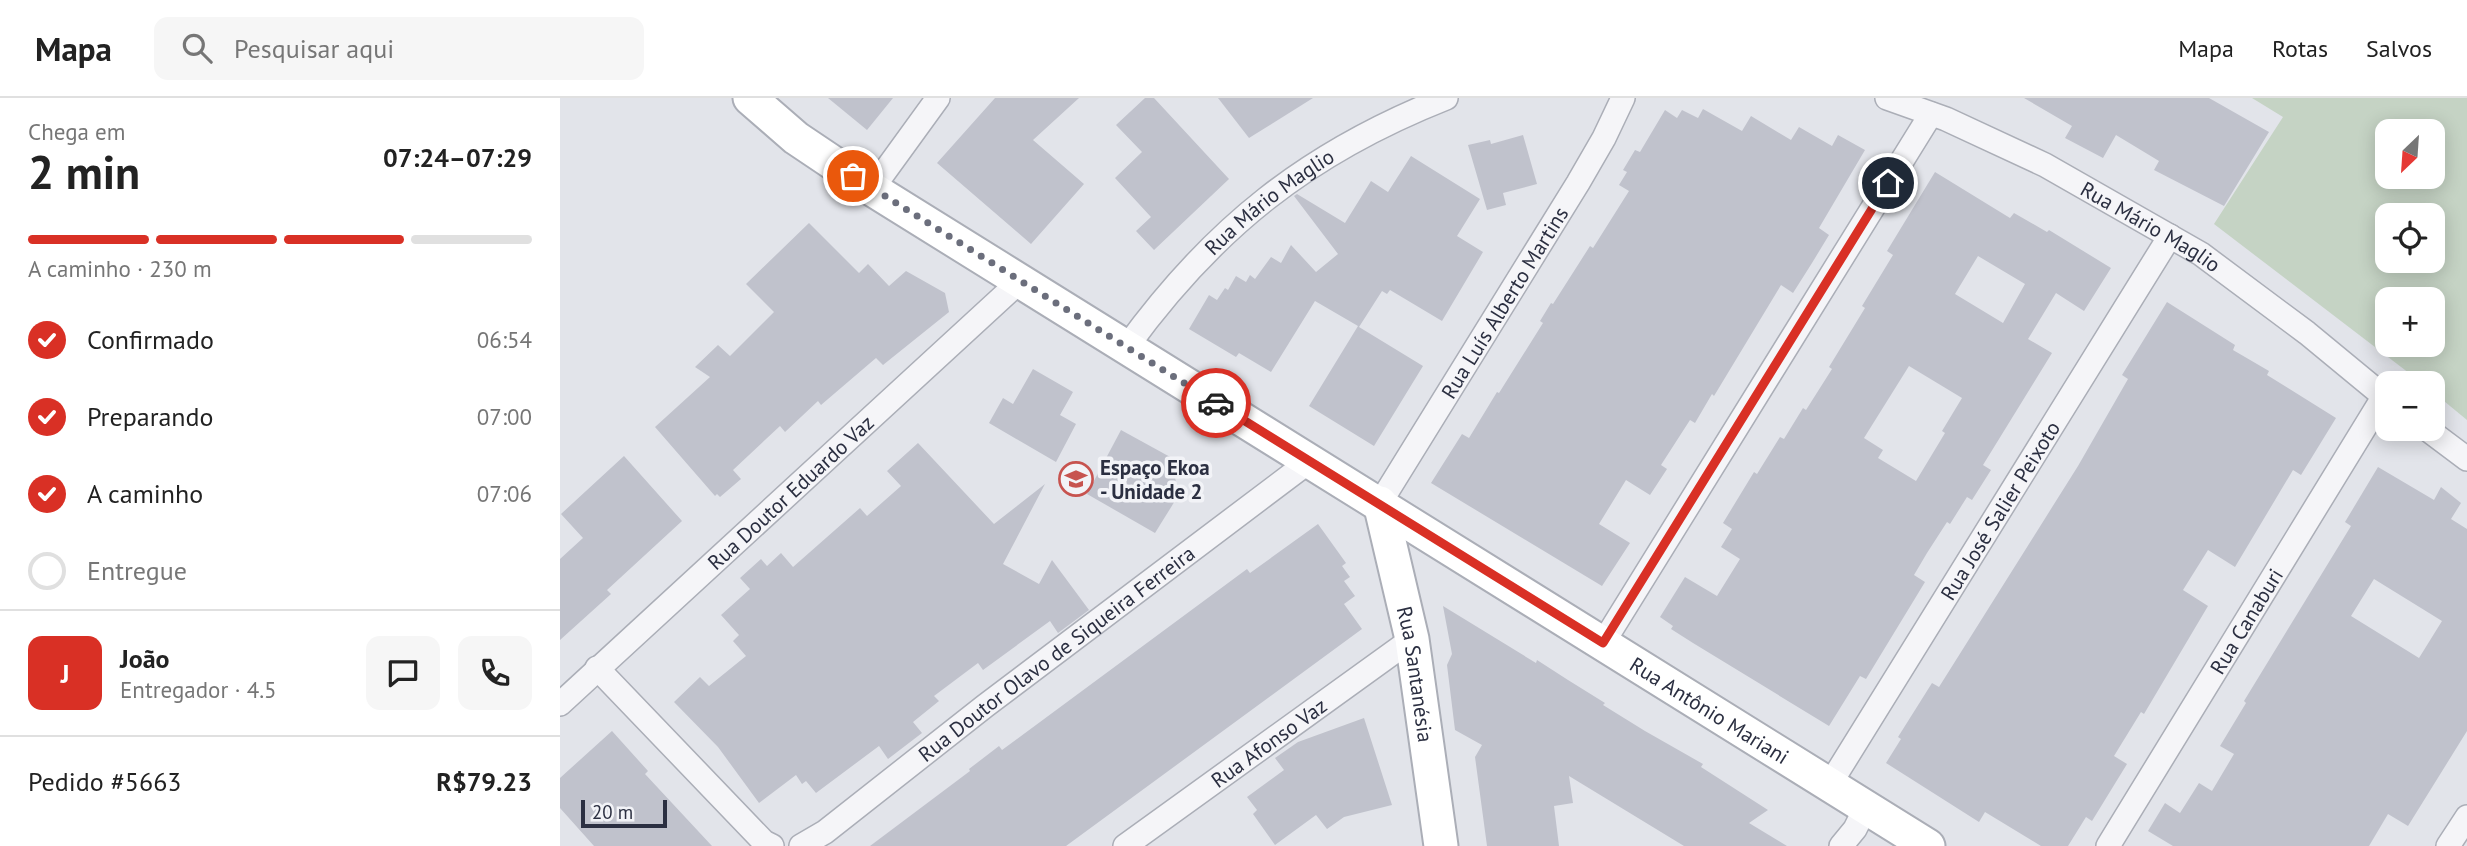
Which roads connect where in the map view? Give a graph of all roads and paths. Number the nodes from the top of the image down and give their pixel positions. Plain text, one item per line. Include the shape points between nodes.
1 (750, 98) edge
2 (938, 98) edge
3 (1446, 98) edge
4 (1623, 98) edge
5 (1887, 98) edge
6 (1931, 114) junction
7 (872, 189) junction
8 (2170, 236) junction
9 (1020, 281) junction
10 (1126, 348) junction
11 (2375, 388) edge
12 (2375, 415) edge
13 (2443, 441) edge
14 (2467, 459) edge
15 (1311, 460) junction
16 (1380, 503) junction
17 (1412, 639) junction
18 (1603, 643) junction
19 (597, 668) junction
20 (560, 704) edge
21 (1830, 784) junction
22 (1866, 807) junction
23 (2467, 817) edge
24 (772, 846) edge
25 (802, 846) edge
26 (1125, 846) edge
27 (1441, 846) edge
28 (1841, 846) edge
29 (1928, 846) edge
30 (2108, 846) edge
31 (2448, 846) edge

1 - 7 main road, Rua Antônio Mariani via 796,138
2 - 7 street
3 - 10 street, Rua Mário Maglio via 1336,150 1285,183 1189,269
4 - 16 street, Rua Luís Alberto Martins via 1591,161
5 - 6 street, Rua Mário Maglio
6 - 8 street, Rua Mário Maglio via 2045,165
6 - 18 street
7 - 9 main road, Rua Antônio Mariani
8 - 11 street, Rua Mário Maglio via 2307,332
8 - 21 street, Rua José Salier Peixoto
9 - 10 main road, Rua Antônio Mariani
9 - 19 street, Rua Doutor Eduardo Vaz
10 - 15 main road, Rua Antônio Mariani
12 - 30 street, Rua Canaburi
13 - 14 street
15 - 16 main road, Rua Antônio Mariani
15 - 25 street, Rua Doutor Olavo de Siqueira Ferreira
16 - 17 main road, Rua Santanésia
16 - 18 main road, Rua Antônio Mariani
17 - 26 street, Rua Afonso Vaz
17 - 27 main road, Rua Santanésia
18 - 21 main road, Rua Antônio Mariani
19 - 20 street, Rua Doutor Eduardo Vaz
19 - 24 street
21 - 22 main road, Rua Antônio Mariani
22 - 28 street
22 - 29 main road, Rua Antônio Mariani
23 - 31 street

